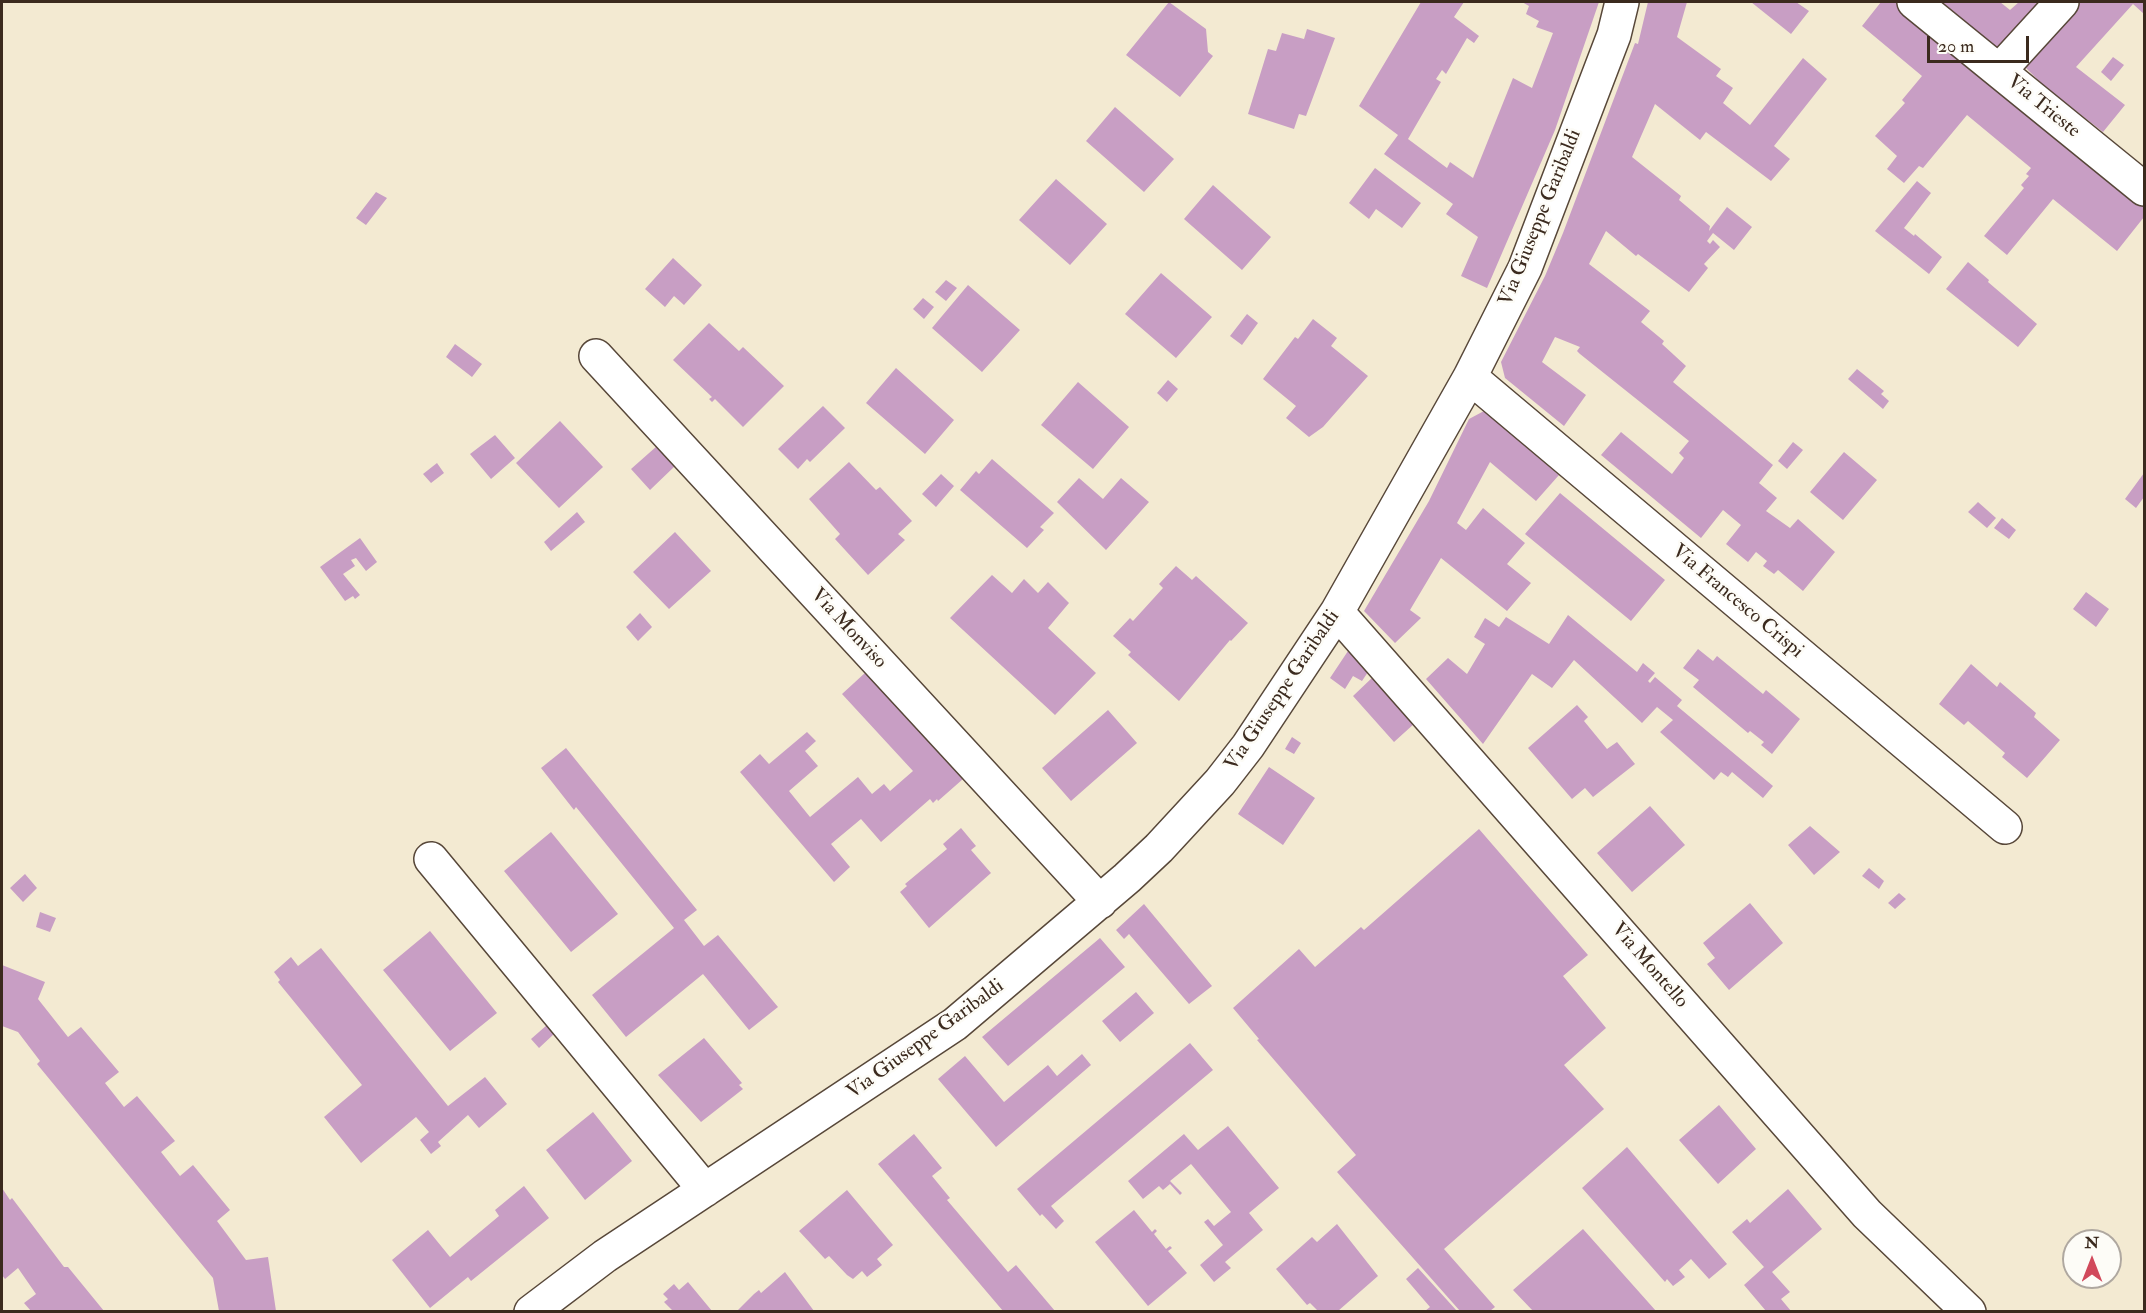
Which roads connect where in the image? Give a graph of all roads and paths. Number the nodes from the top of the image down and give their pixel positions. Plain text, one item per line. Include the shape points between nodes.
1 (1622, 2) edge
2 (1914, 2) edge
3 (2062, 2) edge
4 (1999, 71) junction
5 (2145, 189) edge
6 (596, 356) dead end
7 (1470, 377) junction
8 (1337, 612) junction
9 (2005, 827) dead end
10 (431, 859) dead end
11 (1100, 902) junction
12 (705, 1190) junction
13 (531, 1311) edge
14 (1969, 1311) edge

1 - 7 street, Via Giuseppe Garibaldi via 1614,35 1525,268
2 - 4 street, Via Trieste
3 - 4 street
4 - 5 street, Via Trieste
6 - 11 street, Via Monviso
7 - 8 street, Via Giuseppe Garibaldi
7 - 9 street, Via Francesco Crispi
8 - 11 street, Via Giuseppe Garibaldi via 1220,782 1160,848
8 - 14 street, Via Montello via 1867,1214
10 - 12 street
11 - 12 street, Via Giuseppe Garibaldi via 955,1024
12 - 13 street, Via Giuseppe Garibaldi

